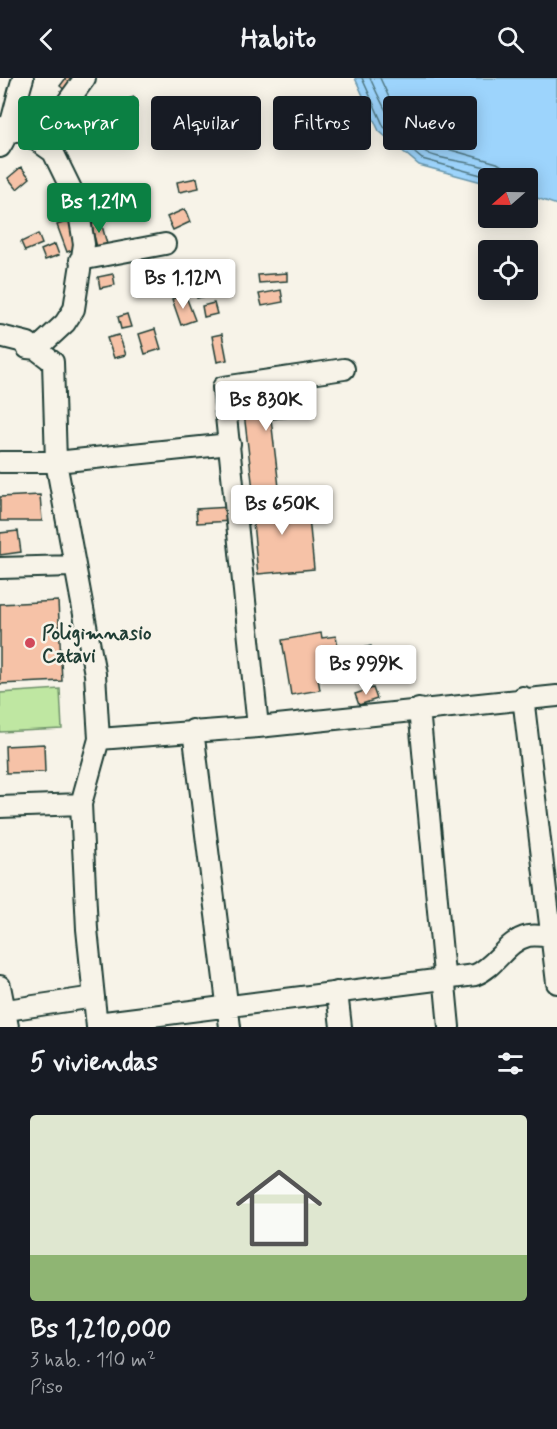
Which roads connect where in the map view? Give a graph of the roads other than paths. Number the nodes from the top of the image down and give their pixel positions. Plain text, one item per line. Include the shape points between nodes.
1 (22, 78) edge
2 (85, 78) edge
3 (8, 134) edge
4 (165, 244) dead end
5 (80, 260) junction
6 (0, 336) edge
7 (0, 347) edge
8 (37, 349) junction
9 (344, 369) dead end
10 (230, 444) junction
11 (0, 462) edge
12 (56, 462) junction
13 (73, 566) junction
14 (0, 568) edge
15 (557, 696) edge
16 (523, 697) junction
17 (419, 709) junction
18 (258, 727) junction
19 (193, 730) junction
20 (99, 739) junction
21 (81, 804) junction
22 (0, 807) edge
23 (555, 937) edge
24 (444, 978) junction
25 (557, 983) edge
26 (0, 986) edge
27 (337, 992) junction
28 (94, 997) junction
29 (228, 1006) junction
30 (4, 1016) edge
31 (97, 1025) edge
32 (230, 1027) edge
33 (341, 1027) edge
34 (449, 1027) edge

1 - 3 street
2 - 3 street via 61,111
3 - 5 street via 53,152 77,201 84,244
4 - 5 street
5 - 8 street via 74,309
6 - 8 street
7 - 8 street
8 - 12 street via 53,362
9 - 10 street via 223,387
10 - 12 street
10 - 18 street
11 - 12 street
12 - 13 street
13 - 14 street
13 - 20 street via 95,674
15 - 16 street
16 - 17 street
16 - 23 street
17 - 18 street
17 - 24 street
18 - 19 street
19 - 20 street
19 - 29 street
20 - 21 street
21 - 22 street
21 - 28 street
23 - 24 street via 536,935 521,939 483,972
23 - 25 street
24 - 27 street
24 - 34 street
26 - 30 street
27 - 29 street
27 - 33 street
28 - 30 street
28 - 31 street
29 - 31 street
29 - 32 street

